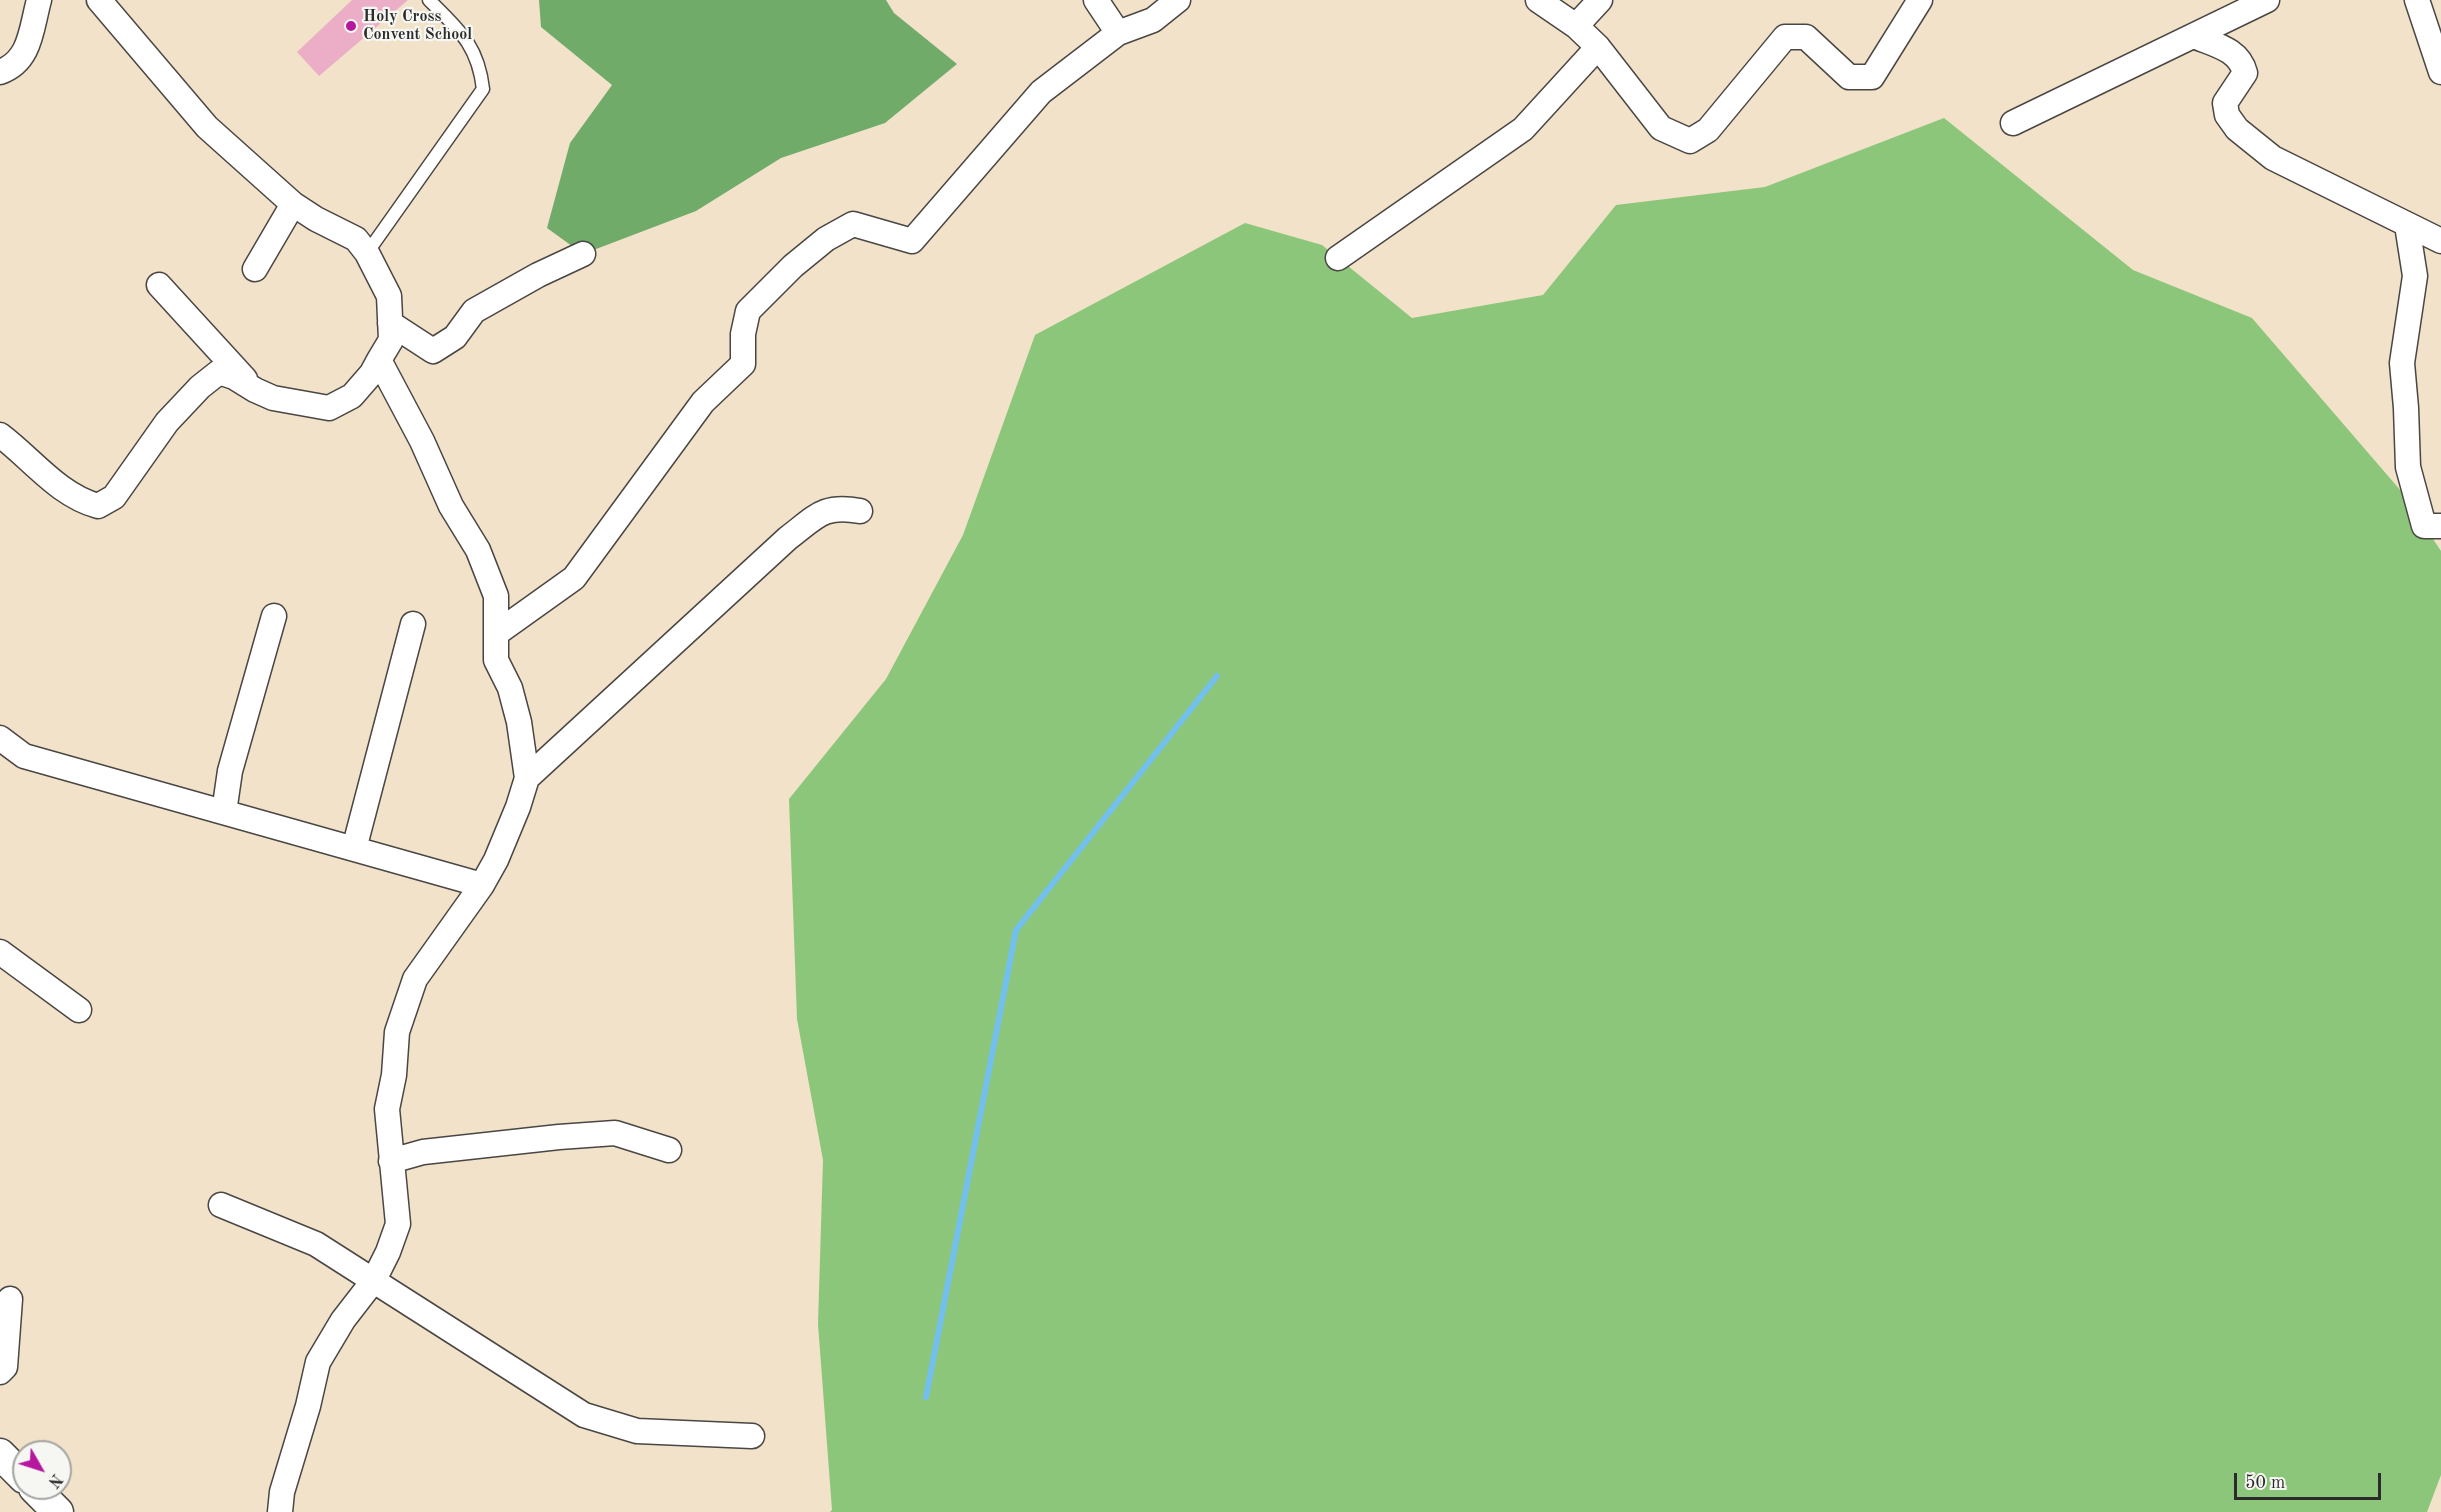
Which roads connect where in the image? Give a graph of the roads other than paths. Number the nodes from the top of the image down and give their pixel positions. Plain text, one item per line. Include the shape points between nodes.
1 (39, 0) edge
2 (99, 0) edge
3 (429, 0) edge
4 (1096, 0) edge
5 (1178, 0) edge
6 (1538, 0) edge
7 (1600, 0) edge
8 (1920, 0) edge
9 (2267, 0) edge
10 (2417, 0) edge
11 (1576, 26) junction
12 (1118, 33) junction
13 (2194, 36) junction
14 (1598, 47) junction
15 (0, 72) edge
16 (2441, 72) edge
17 (2013, 123) dead end
18 (293, 204) junction
19 (2407, 225) junction
20 (2441, 242) edge
21 (367, 253) junction
22 (583, 254) dead end
23 (1338, 258) dead end
24 (255, 269) dead end
25 (159, 285) dead end
26 (390, 323) junction
27 (380, 360) junction
28 (255, 390) junction
29 (0, 435) edge
30 (860, 511) dead end
31 (2441, 526) edge
32 (274, 616) dead end
33 (413, 624) dead end
34 (497, 633) junction
35 (0, 738) edge
36 (527, 778) junction
37 (224, 812) junction
38 (354, 849) junction
39 (482, 885) junction
40 (0, 952) edge
41 (79, 1010) dead end
42 (669, 1150) dead end
43 (391, 1161) junction
44 (221, 1205) dead end
45 (374, 1280) junction
46 (10, 1299) dead end
47 (0, 1372) edge
48 (752, 1436) dead end
49 (0, 1454) edge
50 (12, 1466) edge
51 (46, 1500) edge
52 (58, 1512) edge
53 (280, 1512) edge

1 - 15 street via 21,58
2 - 18 street via 207,127
3 - 21 lane via 466,37 481,66 483,89
4 - 12 street
5 - 12 street via 1153,20
6 - 11 street
7 - 11 street
8 - 14 street via 1872,77 1849,77 1806,37 1785,37 1708,130 1690,141 1660,128
9 - 13 street
10 - 16 street
11 - 14 street
12 - 34 street via 1041,92 912,241 853,224 826,239 793,266 748,311 743,364 703,402 574,578
13 - 17 street
13 - 19 street via 2230,51 2242,62 2245,73 2225,103 2227,115 2237,129 2273,158
14 - 23 street via 1522,129
18 - 21 street via 356,239
18 - 24 street
19 - 20 street
19 - 31 street via 2415,276 2402,363 2408,466 2424,526
21 - 26 street via 389,296
22 - 26 street via 474,311 455,337 433,351
25 - 28 street
26 - 27 street via 391,340
27 - 28 street via 352,396 329,408 273,398
27 - 34 street via 451,506 478,550 496,596
28 - 29 street via 219,372 167,422 114,497 98,506 76,498
30 - 36 street via 839,507 824,512 788,538
32 - 37 street via 230,771
33 - 38 street
34 - 36 street via 496,660 510,688 519,722
35 - 37 street via 24,756
36 - 39 street via 509,830
37 - 38 street
38 - 39 street
39 - 43 street via 415,979 397,1032 387,1109
40 - 41 street
42 - 43 street via 615,1133 423,1152
43 - 45 street via 398,1224
44 - 45 street via 316,1244
45 - 48 street via 584,1415 637,1431
45 - 53 street via 343,1320 318,1362
46 - 47 street via 5,1367
49 - 50 street
51 - 52 street

